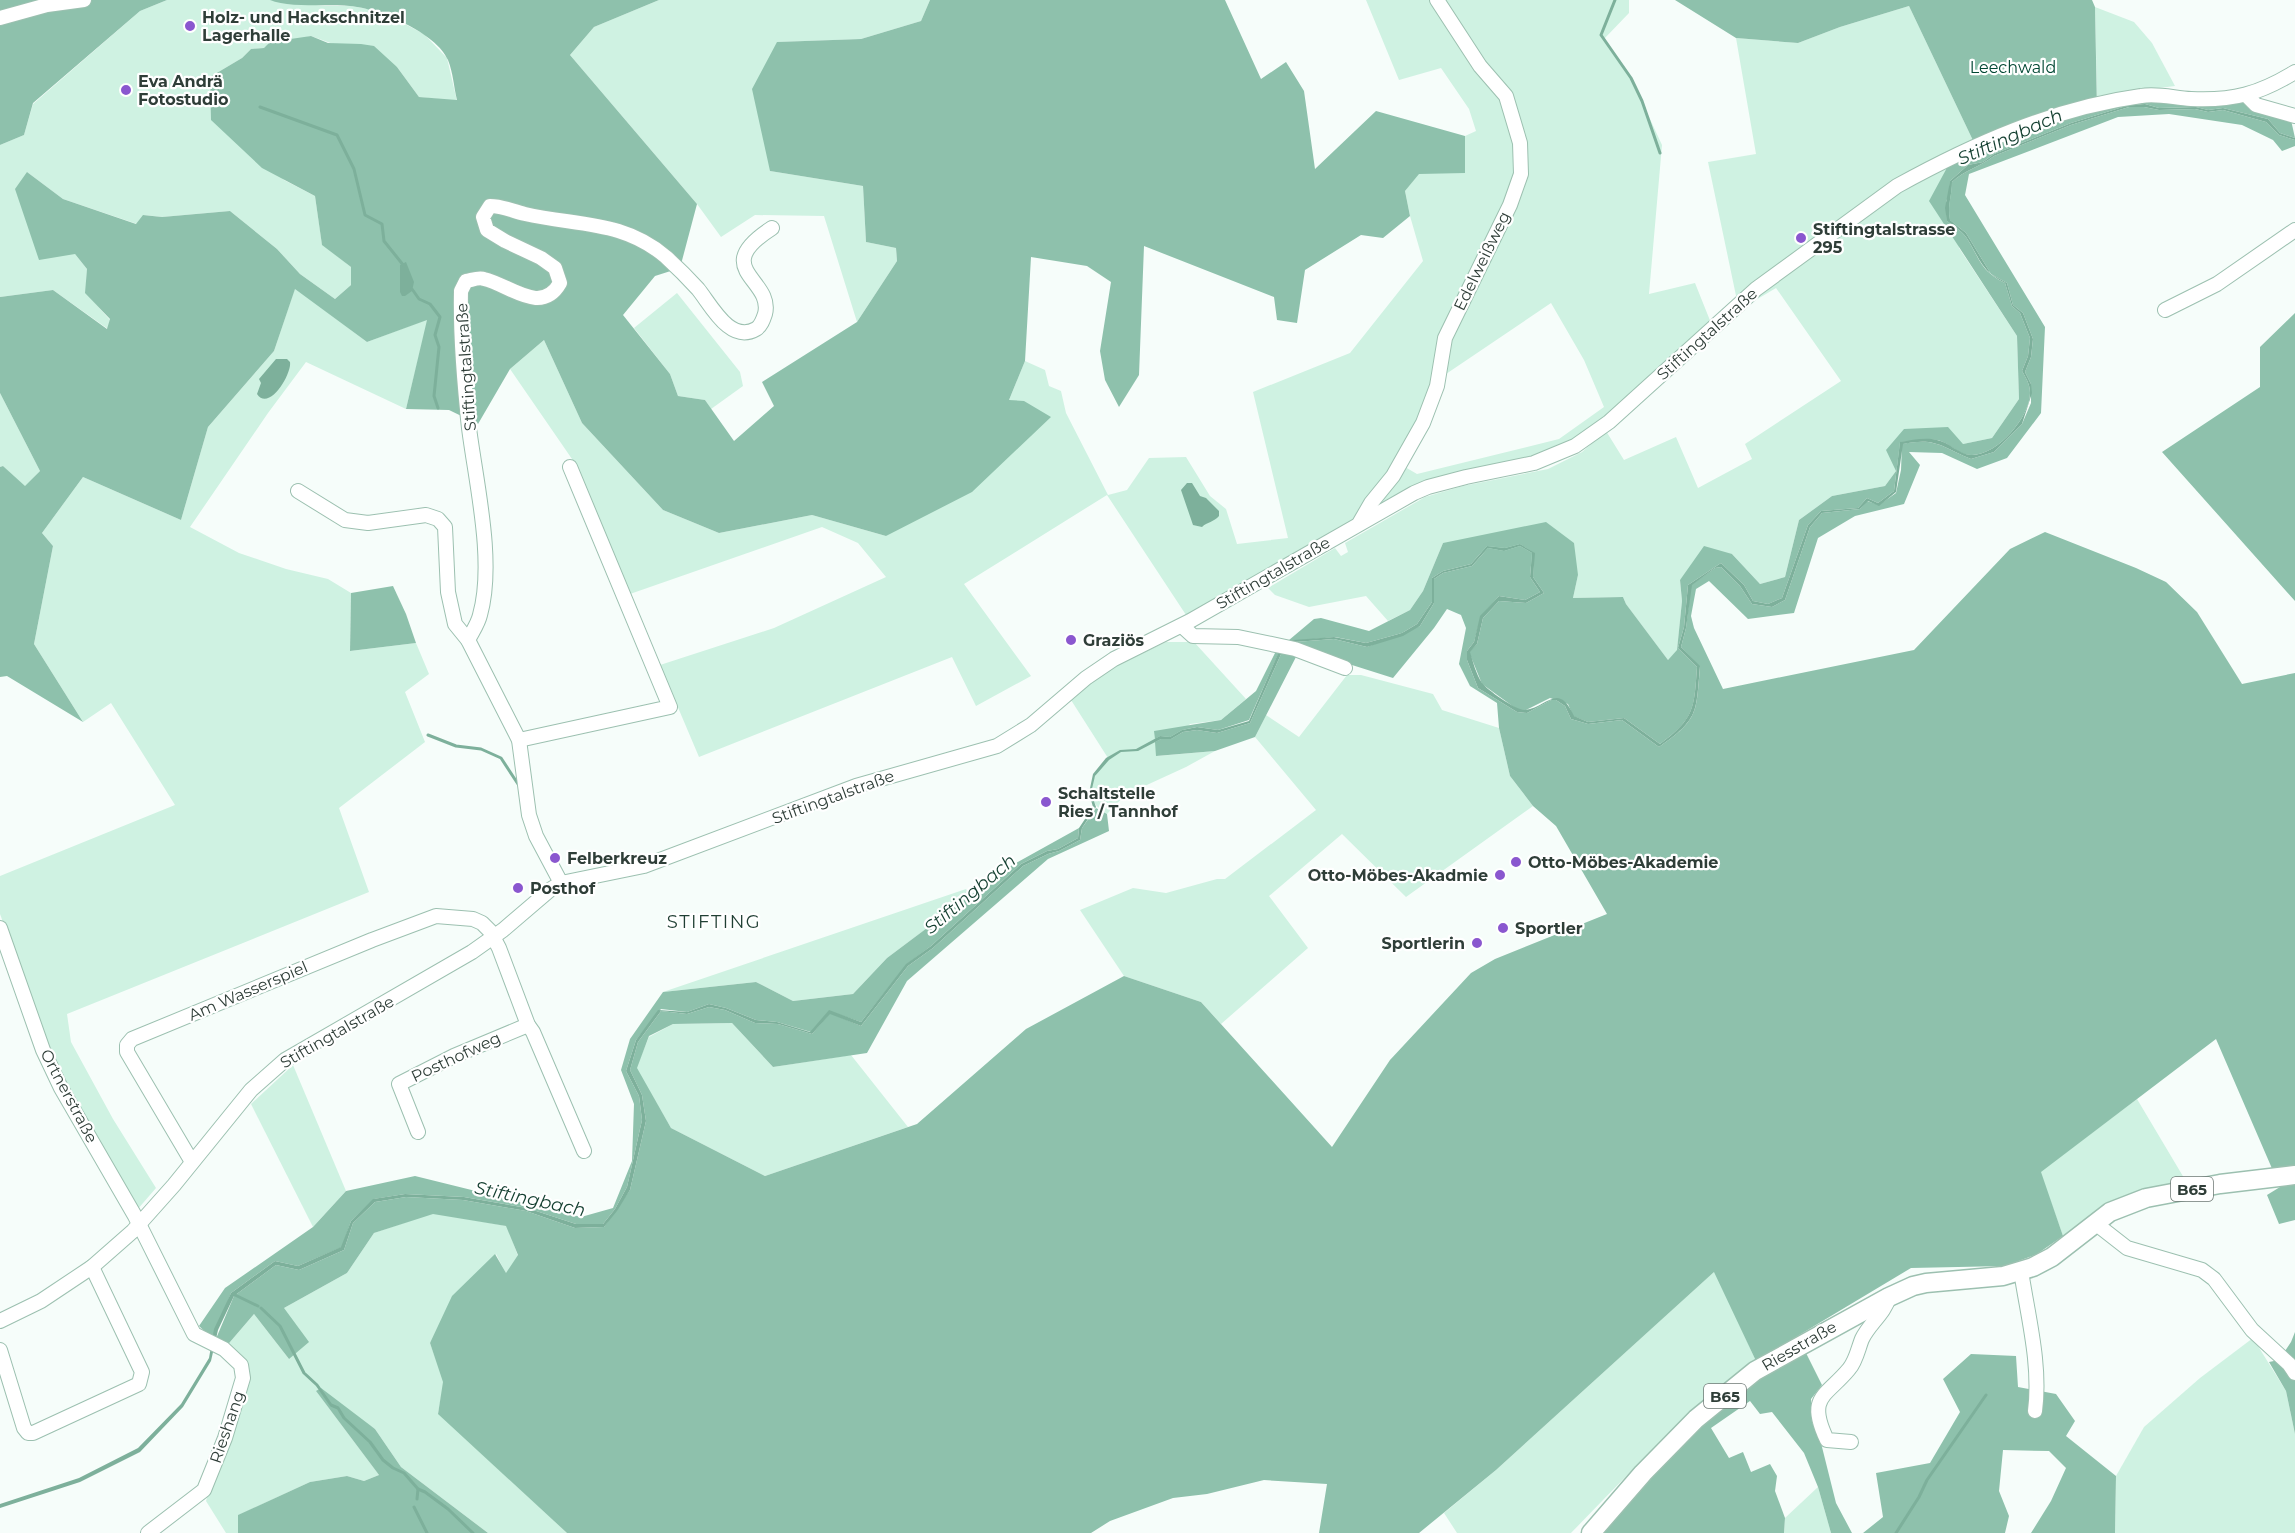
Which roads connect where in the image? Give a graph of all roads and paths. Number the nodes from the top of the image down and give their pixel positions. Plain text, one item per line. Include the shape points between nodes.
1 (84, 0) edge
2 (1437, 0) edge
3 (0, 18) edge
4 (2295, 72) edge
5 (2247, 96) junction
6 (2295, 116) edge
7 (772, 228) dead end
8 (2295, 230) edge
9 (2164, 310) dead end
10 (570, 467) dead end
11 (297, 491) dead end
12 (1359, 524) junction
13 (1182, 626) junction
14 (468, 640) junction
15 (1345, 668) dead end
16 (519, 740) junction
17 (561, 883) junction
18 (0, 928) edge
19 (494, 938) junction
20 (528, 1025) junction
21 (418, 1132) dead end
22 (584, 1151) dead end
23 (192, 1162) junction
24 (2295, 1175) edge
25 (2095, 1223) junction
26 (139, 1224) junction
27 (92, 1267) junction
28 (2021, 1272) junction
29 (1889, 1297) junction
30 (0, 1320) edge
31 (0, 1350) edge
32 (2295, 1373) edge
33 (2036, 1411) dead end
34 (1851, 1442) dead end
35 (148, 1533) edge
36 (1591, 1533) edge

1 - 3 street
2 - 12 street, Edelweißweg via 1480,66 1506,96 1520,143 1521,174 1510,205 1445,338 1437,386 1424,423
4 - 5 street, Stiftingtalstraße
5 - 6 street via 2256,105
5 - 12 street, Stiftingtalstraße via 2223,99 2144,95 2106,102 2029,124 1922,172 1756,289 1609,422 1575,446 1534,463 1428,487
7 - 14 street, Stiftingtalstraße via 754,239 743,263 762,296 766,310 763,320 758,328 737,332 675,266 645,241 619,230 525,214 503,206 490,207 483,217 487,230 555,268 560,283 554,294 543,299 482,278 466,281 461,291 468,419 485,552 484,599 480,618
8 - 9 street via 2217,284
10 - 16 street via 670,707
11 - 14 street via 345,520 368,523 426,514 438,519 445,527 448,592 455,624
12 - 13 street, Stiftingtalstraße
13 - 15 street, Stiftingtalstraße via 1193,636 1238,637 1295,649
13 - 17 street, Stiftingtalstraße via 1098,669 1031,725 997,746 856,786 644,866
14 - 16 street
16 - 17 street via 529,815 543,853
17 - 19 street, Stiftingtalstraße
18 - 26 street, Ortnerstraße via 47,1059
19 - 20 street
19 - 23 street, Stiftingtalstraße via 285,1060 251,1090
19 - 23 street, Am Wasserspiel via 482,923 436,916 132,1040 127,1052
20 - 21 street, Posthofweg via 399,1084
20 - 22 street
23 - 26 street, Stiftingtalstraße
24 - 25 main road, Riesstraße / B65 via 2146,1197
25 - 28 main road, Riesstraße / B65 via 2052,1257
25 - 32 street via 2127,1248 2202,1270 2214,1279 2252,1330
26 - 27 street, Stiftingtalstraße
26 - 35 street, Rieshang via 194,1334 224,1349 241,1365 243,1378 204,1490
27 - 30 street, Stiftingtalstraße via 41,1301
27 - 31 street via 142,1372 139,1383 28,1433
28 - 29 main road, Riesstraße / B65 via 1933,1281
28 - 33 street via 2035,1356
29 - 34 street, Riesstraße via 1848,1370 1819,1401 1827,1440
29 - 36 main road, Riesstraße / B65 via 1755,1371 1696,1419

